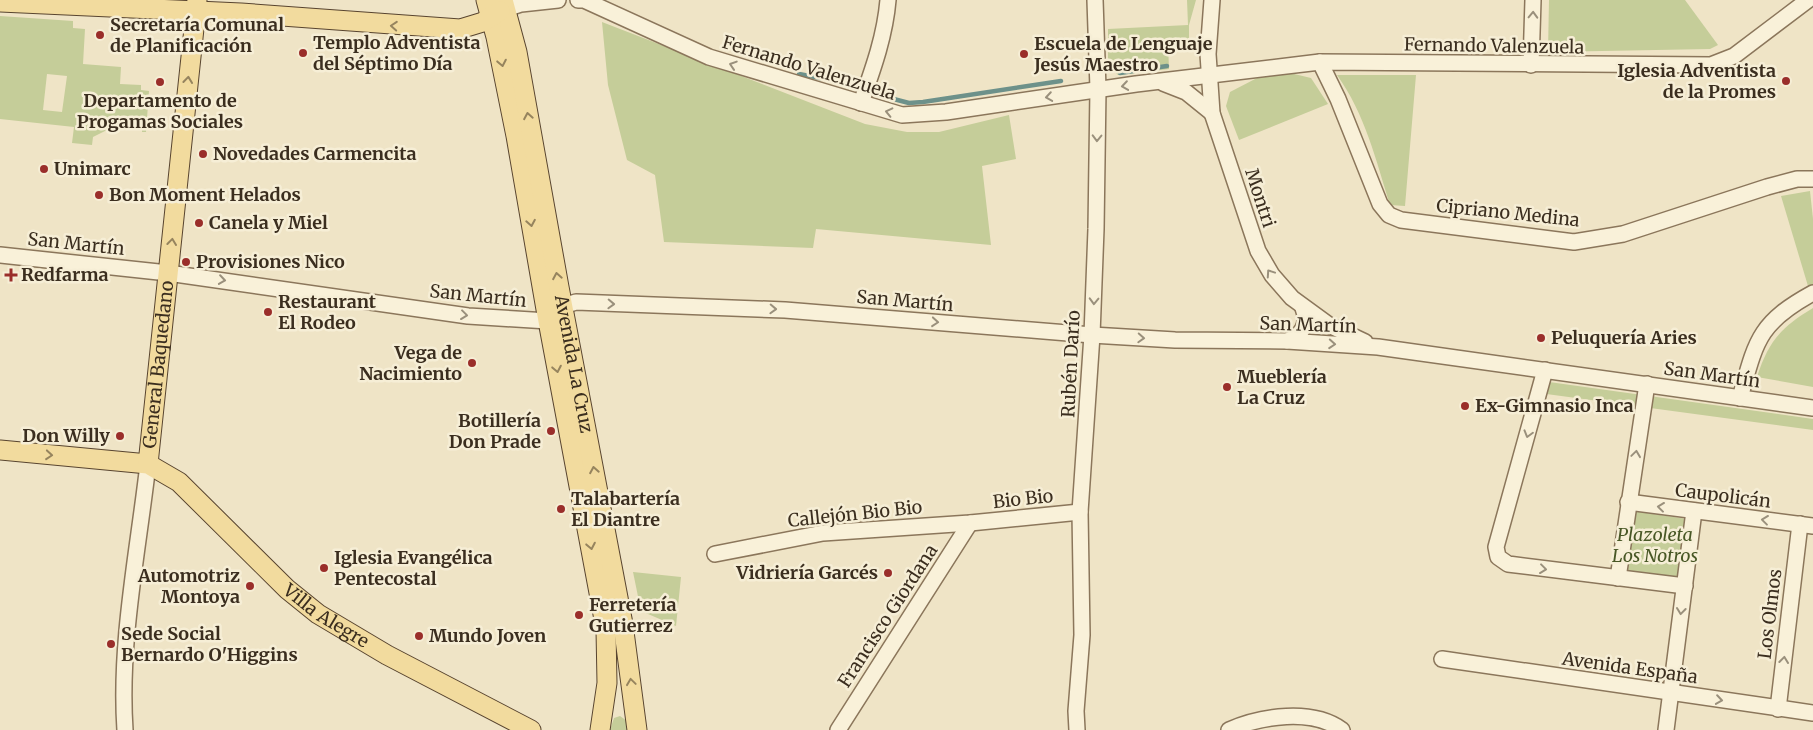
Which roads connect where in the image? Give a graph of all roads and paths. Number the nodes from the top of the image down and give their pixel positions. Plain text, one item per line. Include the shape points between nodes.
1 (558, 0) edge
2 (578, 0) edge
3 (888, 0) edge
4 (1095, 0) edge
5 (1212, 0) edge
6 (1533, 0) edge
7 (1808, 0) edge
8 (0, 2) edge
9 (196, 6) edge
10 (497, 7) edge
11 (1320, 62) junction
12 (1531, 65) junction
13 (1209, 75) junction
14 (1160, 82) junction
15 (1098, 90) junction
16 (861, 103) junction
17 (1212, 113) junction
18 (1813, 179) edge
19 (0, 255) edge
20 (168, 273) junction
21 (1813, 293) edge
22 (563, 306) junction
23 (1303, 308) junction
24 (548, 321) junction
25 (1092, 336) junction
26 (1287, 341) junction
27 (1378, 347) junction
28 (1545, 370) junction
29 (1647, 384) junction
30 (1740, 398) junction
31 (1813, 408) edge
32 (0, 450) edge
33 (148, 464) junction
34 (1628, 502) junction
35 (1694, 511) junction
36 (1080, 512) junction
37 (970, 523) junction
38 (1807, 525) edge
39 (715, 554) dead end
40 (1618, 578) junction
41 (1685, 586) junction
42 (1442, 659) dead end
43 (1671, 694) junction
44 (605, 706) junction
45 (635, 708) junction
46 (1778, 709) junction
47 (1813, 713) edge
48 (125, 730) edge
49 (531, 730) edge
50 (600, 730) edge
51 (636, 730) edge
52 (838, 730) edge
53 (1077, 730) edge
54 (1229, 730) edge
55 (1342, 730) edge
56 (1666, 730) edge

1 - 10 street
16 -> 2 street, Fernando Valenzuela via 709,57
3 - 16 street via 878,54
4 - 15 street, Rubén Darío
5 - 13 street, Montri
12 -> 6 street
7 - 12 street, Fernando Valenzuela via 1734,56 1711,65
8 - 9 main road
10 -> 9 main road via 483,22 460,29
20 -> 9 main road, General Baquedano
22 -> 10 main road, Avenida La Cruz via 517,52
10 -> 24 main road, Avenida La Cruz
11 - 12 street, Fernando Valenzuela
11 - 13 street, Fernando Valenzuela
11 - 18 street, Cipriano Medina via 1380,204 1389,215 1401,220 1574,242 1623,234 1767,187 1798,179
13 - 14 street, Fernando Valenzuela
13 - 17 street, Montri
14 -> 15 street, Fernando Valenzuela
14 - 17 street, Fernando Valenzuela via 1186,92
15 -> 16 street, Fernando Valenzuela via 921,115 902,115
15 -> 25 street, Rubén Darío
23 -> 17 street, Montri via 1281,288 1258,251
19 - 20 street, San Martín
20 -> 24 street, San Martín via 468,316
20 - 33 main road, General Baquedano
21 - 30 street via 1780,312 1765,328 1753,353
22 - 24 street, San Martín
22 -> 25 street, San Martín via 576,302 785,310
45 -> 22 main road, Avenida La Cruz via 623,624
23 - 26 street via 1306,315 1304,328 1297,337
23 - 27 street, Montri via 1329,325
24 -> 44 main road, Avenida La Cruz via 606,630
25 -> 26 street, San Martín
25 - 36 street, Rubén Darío
26 -> 27 street, San Martín
27 - 28 street, San Martín
28 - 29 street, San Martín
28 -> 40 street via 1496,554 1508,564
29 - 30 street, San Martín
34 -> 29 street
30 - 31 street, San Martín
32 -> 33 main road
33 - 48 street, General Baquedano via 127,644 123,697
33 - 49 main road, Villa Alegre via 179,482 287,589 318,614 387,655
35 -> 34 street, Caupolicán
34 - 40 street
38 -> 35 street, Caupolicán
35 - 41 street
36 - 37 street, Bio Bio
36 - 53 street, Rubén Darío via 1082,635
37 - 39 street, Callejón Bio Bio via 823,533
37 - 52 street, Francisco Giordana
46 -> 38 street, Los Olmos
40 - 41 street
41 -> 43 street
42 - 43 street, Avenida España
43 -> 46 street, Avenida España
43 - 56 street
44 - 45 main road
44 - 50 main road, Avenida La Cruz
45 - 51 main road, Avenida La Cruz
46 - 47 street, Avenida España
54 - 55 street via 1264,720 1302,716 1326,721

